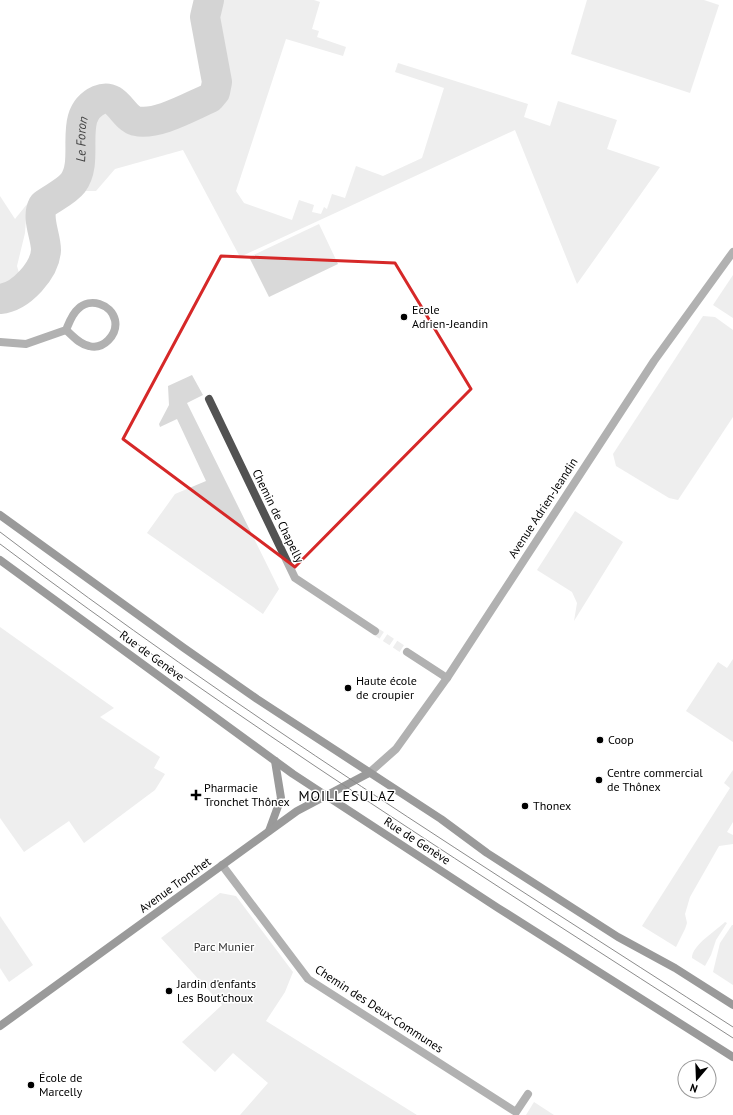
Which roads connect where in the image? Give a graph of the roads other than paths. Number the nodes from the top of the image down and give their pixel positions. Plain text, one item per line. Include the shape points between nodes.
1 (733, 252) edge
2 (66, 330) junction
3 (0, 342) edge
4 (209, 399) dead end
5 (0, 515) edge
6 (0, 560) edge
7 (376, 631) tunnel mouth
8 (407, 652) tunnel mouth
9 (447, 678) junction
10 (275, 761) junction
11 (369, 773) junction
12 (325, 795) junction
13 (269, 831) junction
14 (222, 866) junction
15 (733, 1005) edge
16 (0, 1026) edge
17 (733, 1057) edge
18 (528, 1094) dead end

1 - 9 street, Avenue Adrien-Jeandin via 654,361
2 - 2 street via 80,343 96,346 105,343 111,337 115,320 106,307 89,303 77,309
2 - 3 street via 26,344
4 - 7 street, Chemin de Chapelly via 295,578
5 - 11 main road, Rue de Genève via 184,648
6 - 10 main road, Rue de Genève
8 - 9 street
9 - 11 street, Avenue Adrien-Jeandin via 396,748
10 - 12 main road, Rue de Genève
10 - 13 main road via 281,798
11 - 12 main road, Avenue Tronchet
11 - 15 main road, Rue de Genève via 441,818 487,853 618,937
12 - 13 main road, Avenue Tronchet
12 - 17 main road, Rue de Genève
13 - 14 main road, Avenue Tronchet
14 - 16 main road, Avenue Tronchet
14 - 18 street, Chemin des Deux-Communes via 308,979 516,1112

